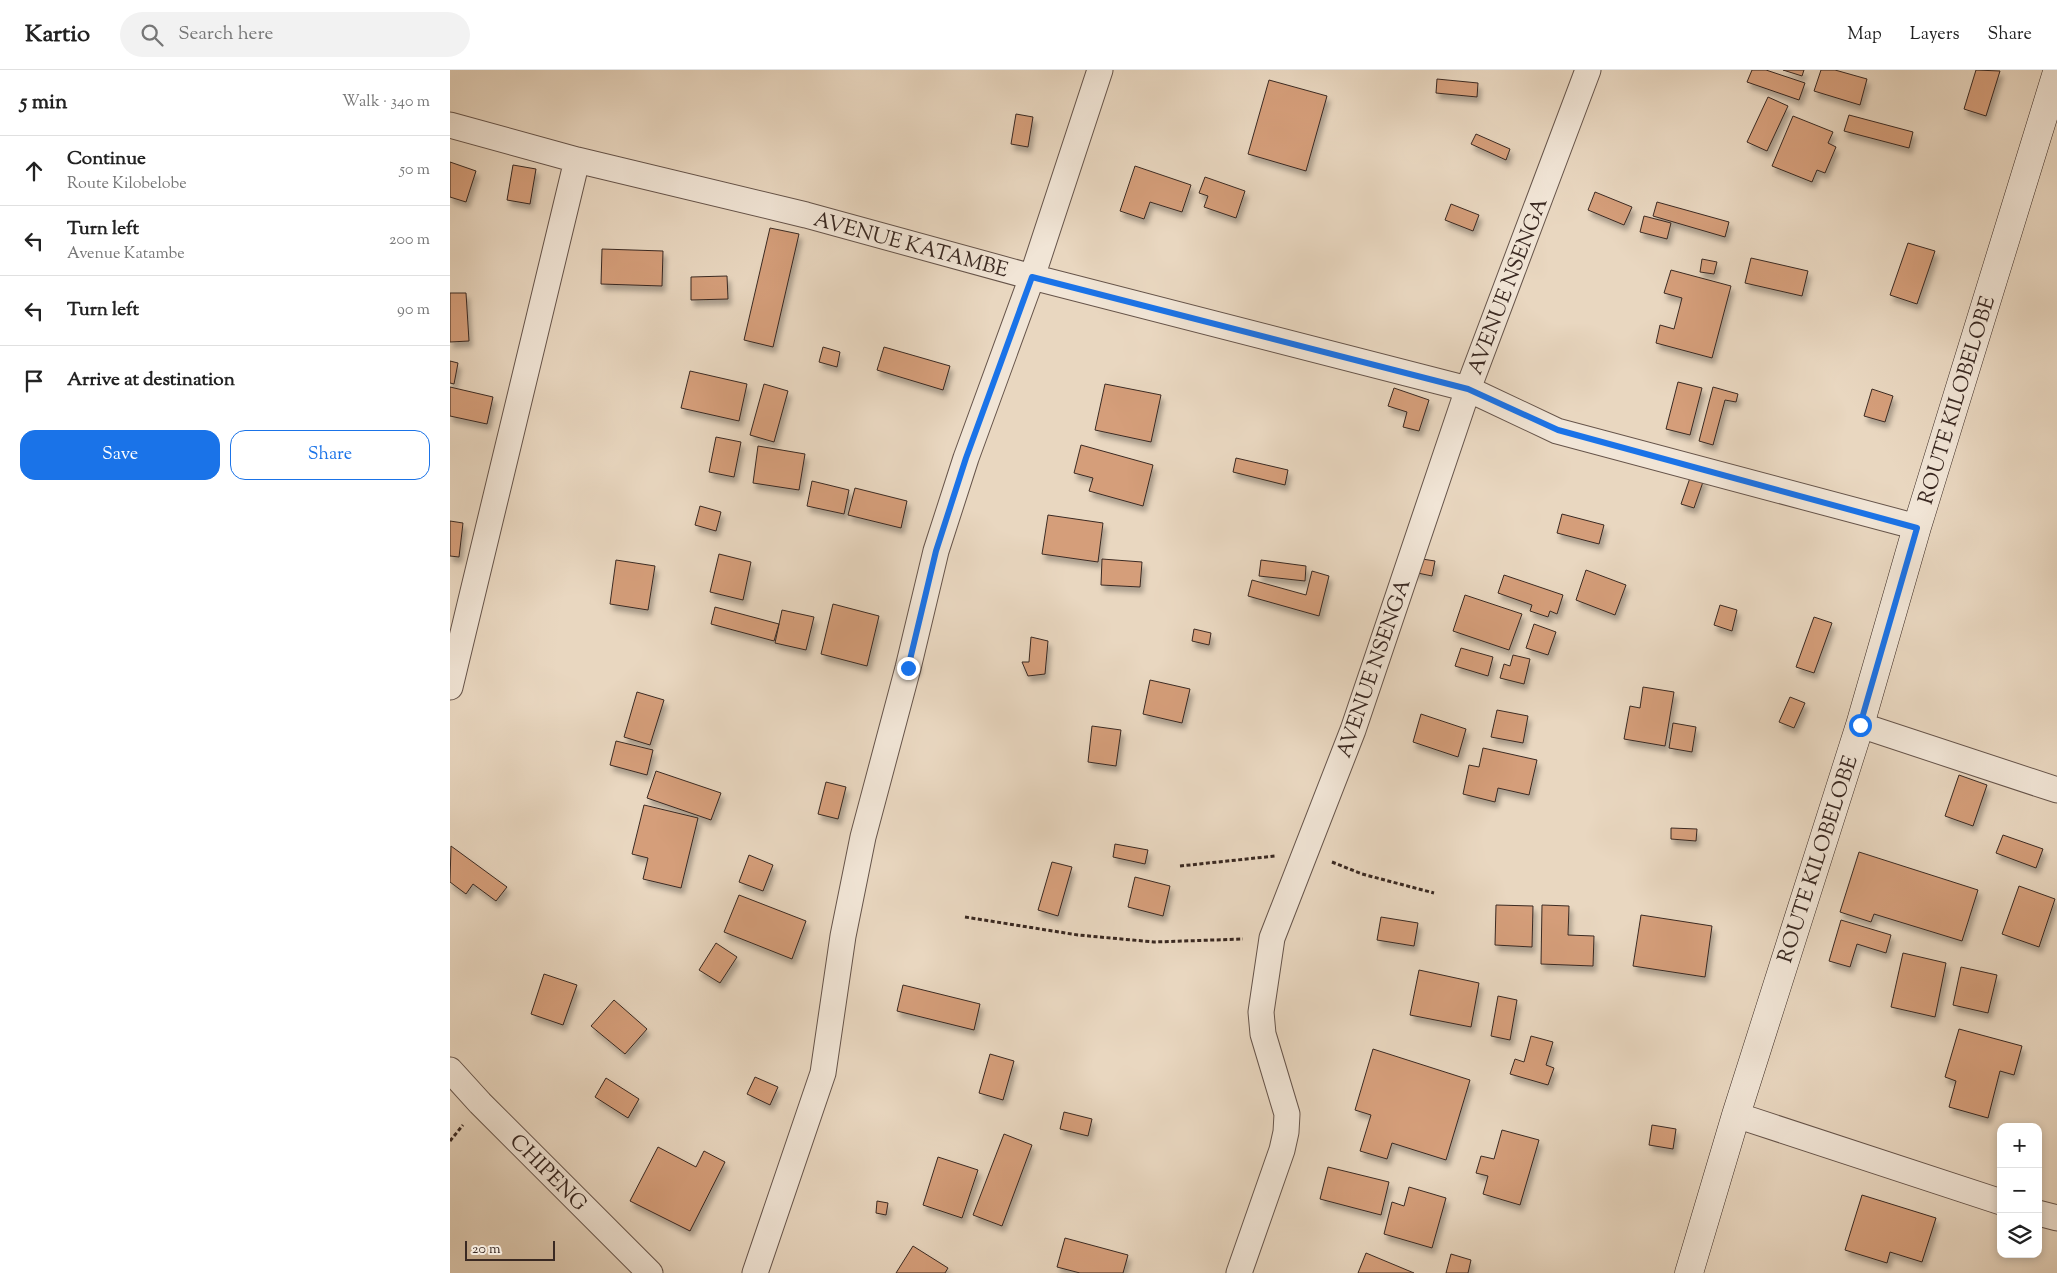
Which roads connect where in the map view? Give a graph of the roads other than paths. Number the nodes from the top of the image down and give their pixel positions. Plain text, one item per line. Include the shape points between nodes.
1 (1100, 70) edge
2 (1588, 70) edge
3 (2057, 72) edge
4 (450, 126) edge
5 (577, 160) junction
6 (1032, 277) junction
7 (1468, 389) junction
8 (1917, 528) junction
9 (450, 687) edge
10 (1860, 725) junction
11 (2057, 790) edge
12 (450, 1070) edge
13 (1736, 1114) junction
14 (1997, 1201) edge
15 (2041, 1213) edge
16 (2057, 1218) edge
17 (650, 1273) edge
18 (754, 1273) edge
19 (1239, 1273) edge
20 (1689, 1273) edge

1 - 6 street
2 - 7 street, AVENUE NSENGA
3 - 8 street, ROUTE KILOBELOBE
4 - 5 street, AVENUE KATAMBE
5 - 6 street, AVENUE KATAMBE via 806,215
5 - 9 street
6 - 7 street, AVENUE KATAMBE
6 - 18 street via 936,551 863,837 843,936 823,1073
7 - 8 street, AVENUE KATAMBE via 1558,430
7 - 19 street, AVENUE NSENGA via 1353,730 1272,938 1262,1012 1263,1034 1287,1114 1286,1132
8 - 10 street, ROUTE KILOBELOBE
10 - 11 street
10 - 13 street, ROUTE KILOBELOBE
12 - 17 street, CHIPENG
13 - 14 street
13 - 20 street, ROUTE KILOBELOBE
15 - 16 street

